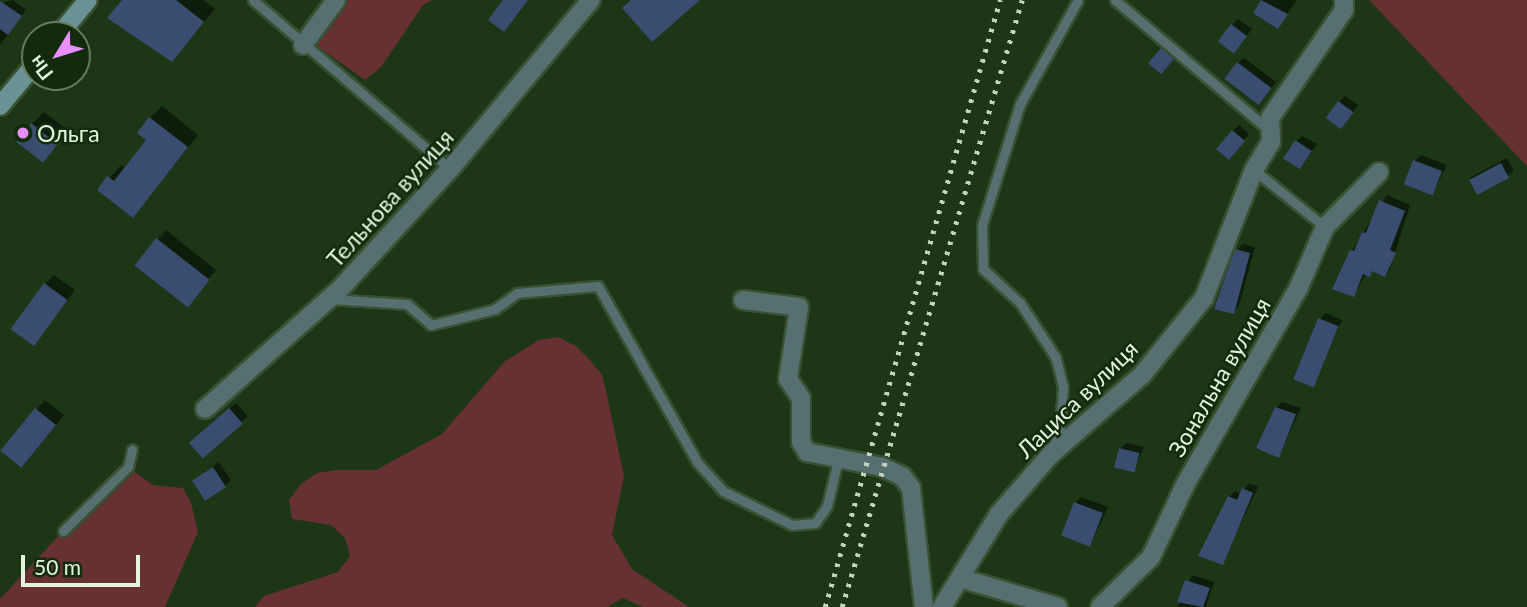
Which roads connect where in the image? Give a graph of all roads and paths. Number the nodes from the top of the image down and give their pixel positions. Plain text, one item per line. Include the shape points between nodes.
1 (88, 0) edge
2 (253, 0) edge
3 (336, 0) edge
4 (591, 0) edge
5 (1079, 0) edge
6 (1115, 0) edge
7 (1344, 0) edge
8 (71, 21) edge
9 (303, 45) junction
10 (21, 81) edge
11 (0, 106) edge
12 (1270, 131) junction
13 (450, 169) junction
14 (1254, 170) junction
15 (1380, 172) dead end
16 (1325, 227) junction
17 (328, 299) junction
18 (743, 300) dead end
19 (205, 409) dead end
20 (132, 449) dead end
21 (1051, 454) junction
22 (838, 460) junction
23 (63, 531) dead end
24 (960, 578) junction
25 (924, 607) edge
26 (942, 607) edge
27 (1058, 607) edge
28 (1100, 607) edge

1 - 8 main road
2 - 9 lane
3 - 9 street
4 - 13 street, Тельнова вулиця
5 - 21 lane via 1020,104 982,225 983,269 1020,303 1056,358 1063,387 1060,427
6 - 12 lane
7 - 12 street, Лациса вулиця via 1343,10 1270,118
9 - 13 lane via 366,93
10 - 11 main road
12 - 14 street, Лациса вулиця via 1270,142
13 - 17 street, Тельнова вулиця
14 - 16 lane
14 - 21 street, Лациса вулиця via 1204,298 1142,375
15 - 16 street, Зональна вулиця
16 - 28 street, Зональна вулиця via 1299,287 1186,483 1151,557
17 - 19 street, Тельнова вулиця
17 - 22 lane via 407,304 431,325 495,309 517,293 598,286 697,462 723,491 792,525 815,523 827,506
18 - 22 street via 799,307 788,379 801,398 802,442 807,452
20 - 23 lane via 128,467
21 - 24 street, Лациса вулиця via 999,514
22 - 25 street via 882,467 902,476 911,488
24 - 26 street, Лациса вулиця
24 - 27 street

